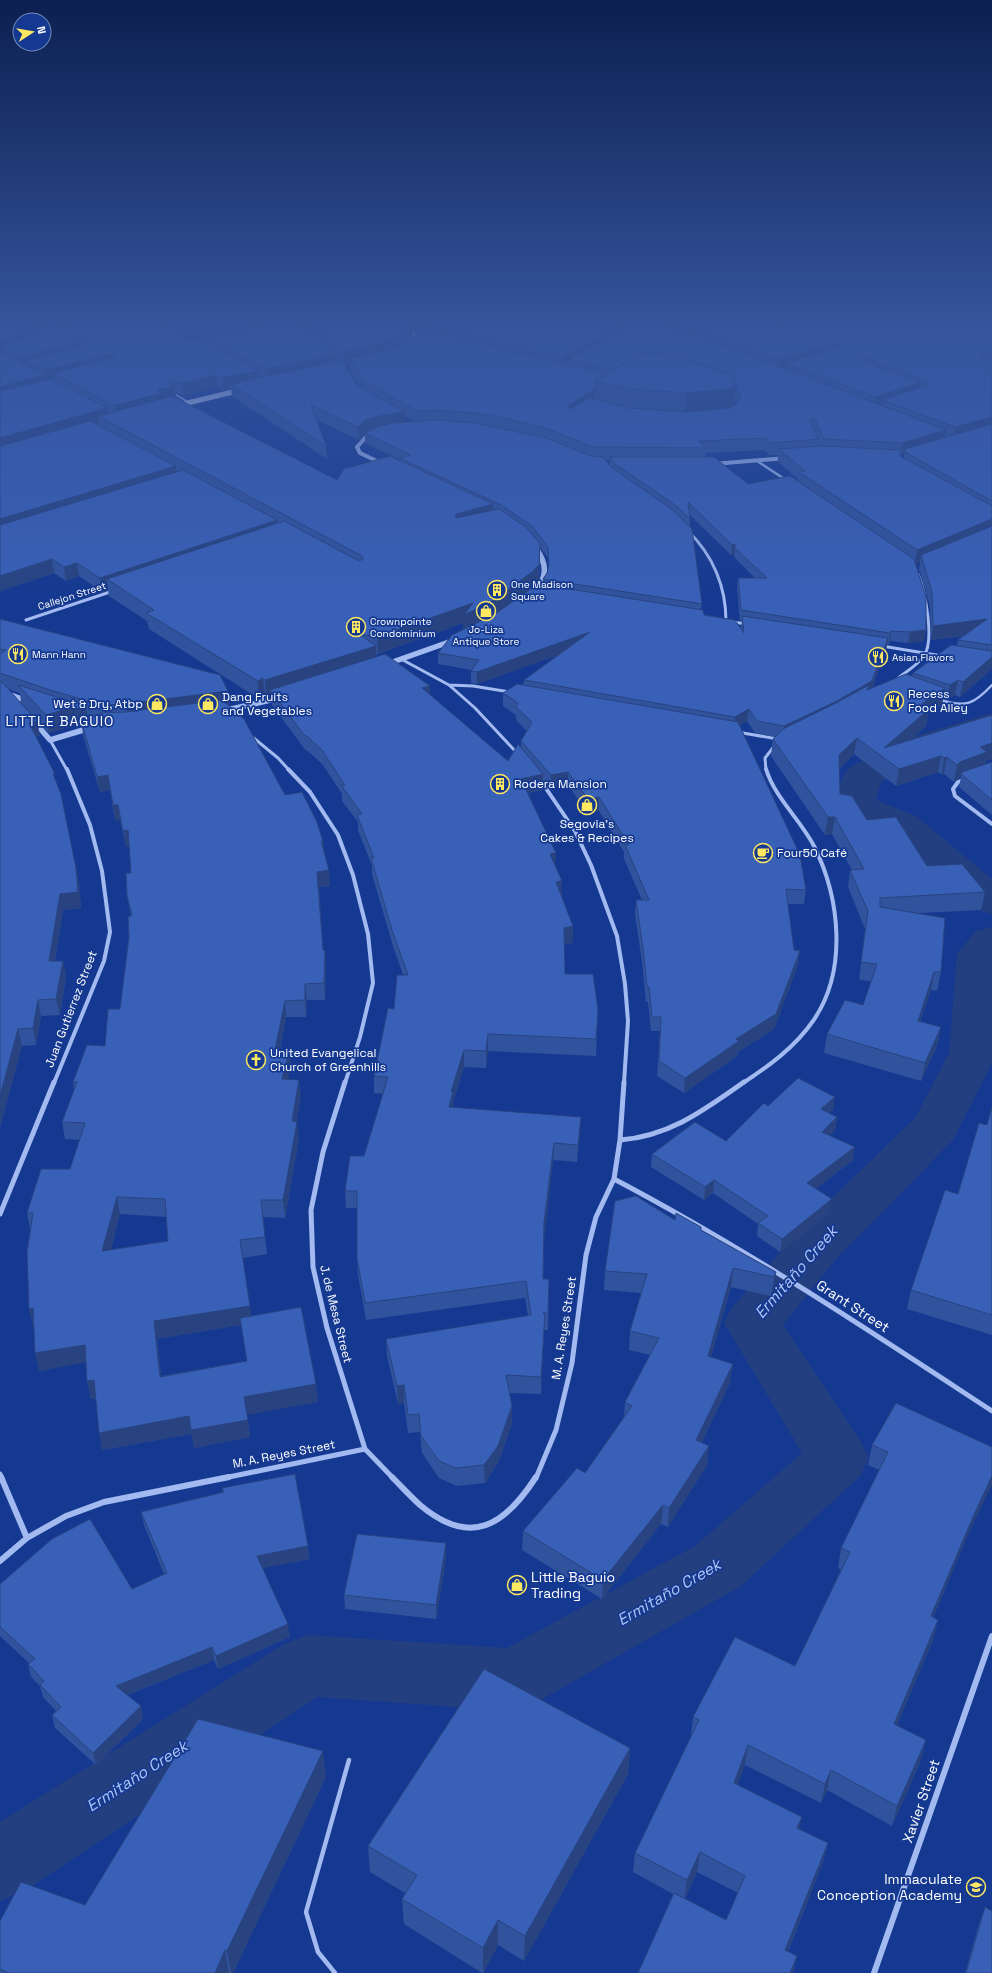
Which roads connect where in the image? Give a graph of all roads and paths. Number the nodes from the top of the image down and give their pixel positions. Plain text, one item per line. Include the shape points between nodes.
1 (382, 432) edge
2 (789, 458) edge
3 (758, 461) junction
4 (706, 464) edge
5 (388, 466) edge
6 (791, 484) edge
7 (682, 526) edge
8 (529, 540) edge
9 (915, 567) edge
10 (116, 590) edge
11 (535, 592) junction
12 (543, 593) edge
13 (529, 596) edge
14 (26, 620) dead end
15 (718, 620) edge
16 (726, 621) junction
17 (748, 625) edge
18 (456, 640) edge
19 (878, 646) edge
20 (925, 653) junction
21 (944, 656) edge
22 (401, 659) junction
23 (383, 665) edge
24 (892, 683) joint
25 (449, 685) junction
26 (898, 685) edge
27 (992, 685) edge
28 (0, 691) edge
29 (512, 693) edge
30 (8, 695) junction
31 (284, 696) edge
32 (936, 698) edge
33 (37, 704) edge
34 (18, 705) edge
35 (215, 712) edge
36 (28, 715) edge
37 (98, 726) edge
38 (243, 729) edge
39 (734, 732) edge
40 (50, 740) junction
41 (521, 757) edge
42 (538, 778) edge
43 (965, 780) edge
44 (992, 824) edge
45 (620, 1140) junction
46 (614, 1179) junction
47 (0, 1214) edge
48 (992, 1411) edge
49 (365, 1449) junction
50 (0, 1474) edge
51 (27, 1538) junction
52 (0, 1561) edge
53 (992, 1636) edge
54 (349, 1760) dead end
55 (335, 1973) edge
56 (874, 1973) edge

1 - 5 street via 366,437 357,446 360,453
2 - 3 street
3 - 4 street
3 - 6 street
7 - 16 street via 694,536 714,566 726,601
8 - 11 street via 544,558 543,583
9 - 20 street via 924,588 929,613
10 - 14 street, Callejon Street
11 - 12 street
11 - 13 street
15 - 16 street
16 - 17 street
18 - 22 street
19 - 20 street
20 - 21 street
20 - 24 street via 920,661
22 - 23 street
22 - 25 street
24 - 26 lane
25 - 29 street via 473,686
25 - 41 street via 475,708
27 - 32 lane via 976,701 968,704 949,703
28 - 30 street
30 - 33 street
30 - 34 street
31 - 35 street via 224,713
36 - 40 street
37 - 40 street
38 - 49 street, J. de Mesa Street via 278,758 310,792 338,835 353,876 368,934 373,983 360,1037 323,1152 311,1210 313,1267 327,1328
39 - 45 street via 780,740 765,758 767,774 802,827 822,864 833,906 837,944 831,982 820,1010 802,1037 763,1069 690,1119 649,1136
40 - 47 street, Juan Gutierrez Street via 68,771 90,825 102,871 110,932 104,961
42 - 45 street, M. A. Reyes Street via 574,831 591,865 617,936 628,1021
43 - 44 street via 958,782 953,789 955,796
45 - 46 street, M. A. Reyes Street
46 - 48 street, Grant Street via 674,1208
46 - 49 street, M. A. Reyes Street via 596,1217 586,1255 572,1363 556,1430 536,1477 518,1503 502,1518 484,1526 465,1528 441,1520 420,1505
49 - 51 street, M. A. Reyes Street via 104,1502 66,1516
50 - 51 street
51 - 52 street, M. A. Reyes Street
53 - 56 street, Xavier Street
54 - 55 lane via 306,1912 318,1952

